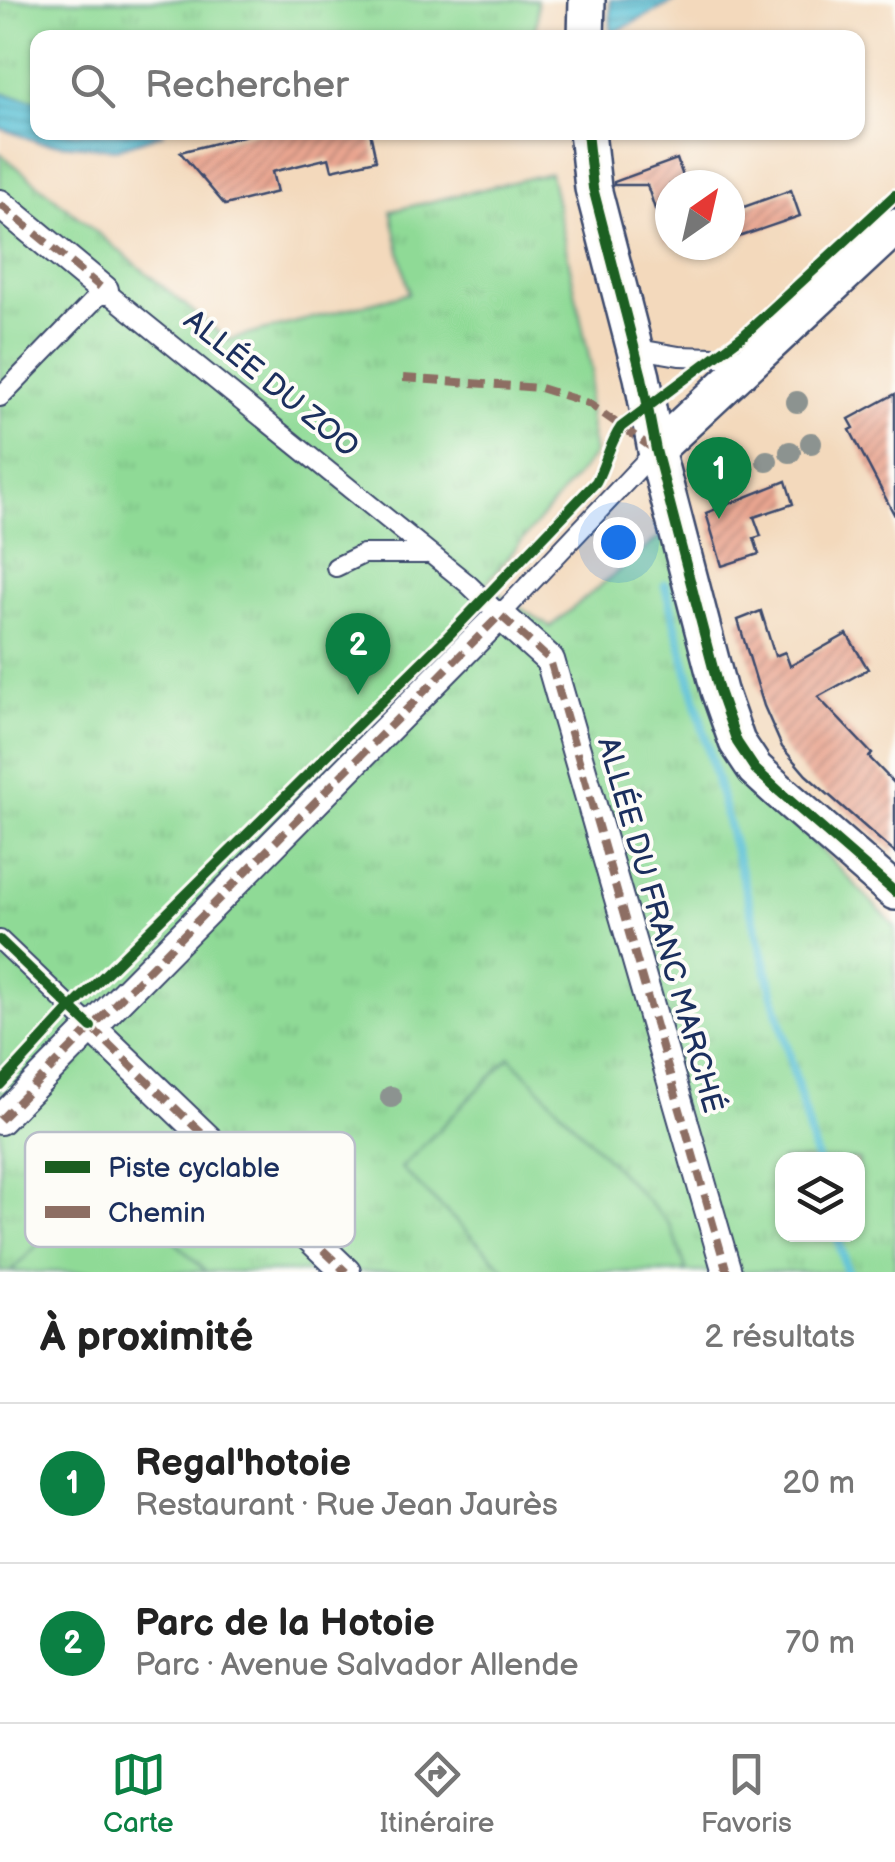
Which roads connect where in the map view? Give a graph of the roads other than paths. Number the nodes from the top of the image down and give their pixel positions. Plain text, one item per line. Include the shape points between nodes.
1 (588, 0) edge
2 (586, 30) edge
3 (588, 140) edge
4 (0, 204) edge
5 (895, 227) edge
6 (104, 290) junction
7 (632, 348) junction
8 (757, 358) junction
9 (0, 397) edge
10 (656, 450) junction
11 (426, 554) junction
12 (336, 567) dead end
13 (500, 614) junction
14 (895, 892) edge
15 (0, 940) edge
16 (91, 1027) junction
17 (0, 1120) edge
18 (200, 1132) edge
19 (320, 1247) edge
20 (346, 1272) edge
21 (727, 1272) edge

1 - 2 street
3 - 7 street
4 - 6 street, ALLÉE DU ZOO
5 - 8 street
6 - 9 lane
6 - 11 lane, ALLÉE DU ZOO
7 - 8 lane
7 - 10 street
8 - 10 street
10 - 13 lane
10 - 14 street via 737,742 755,769
11 - 12 lane via 363,554
11 - 13 lane, ALLÉE DU ZOO
13 - 16 street
13 - 21 street, ALLÉE DU FRANC MARCHÉ via 550,660
15 - 16 lane
16 - 17 street
16 - 18 street
19 - 20 street

